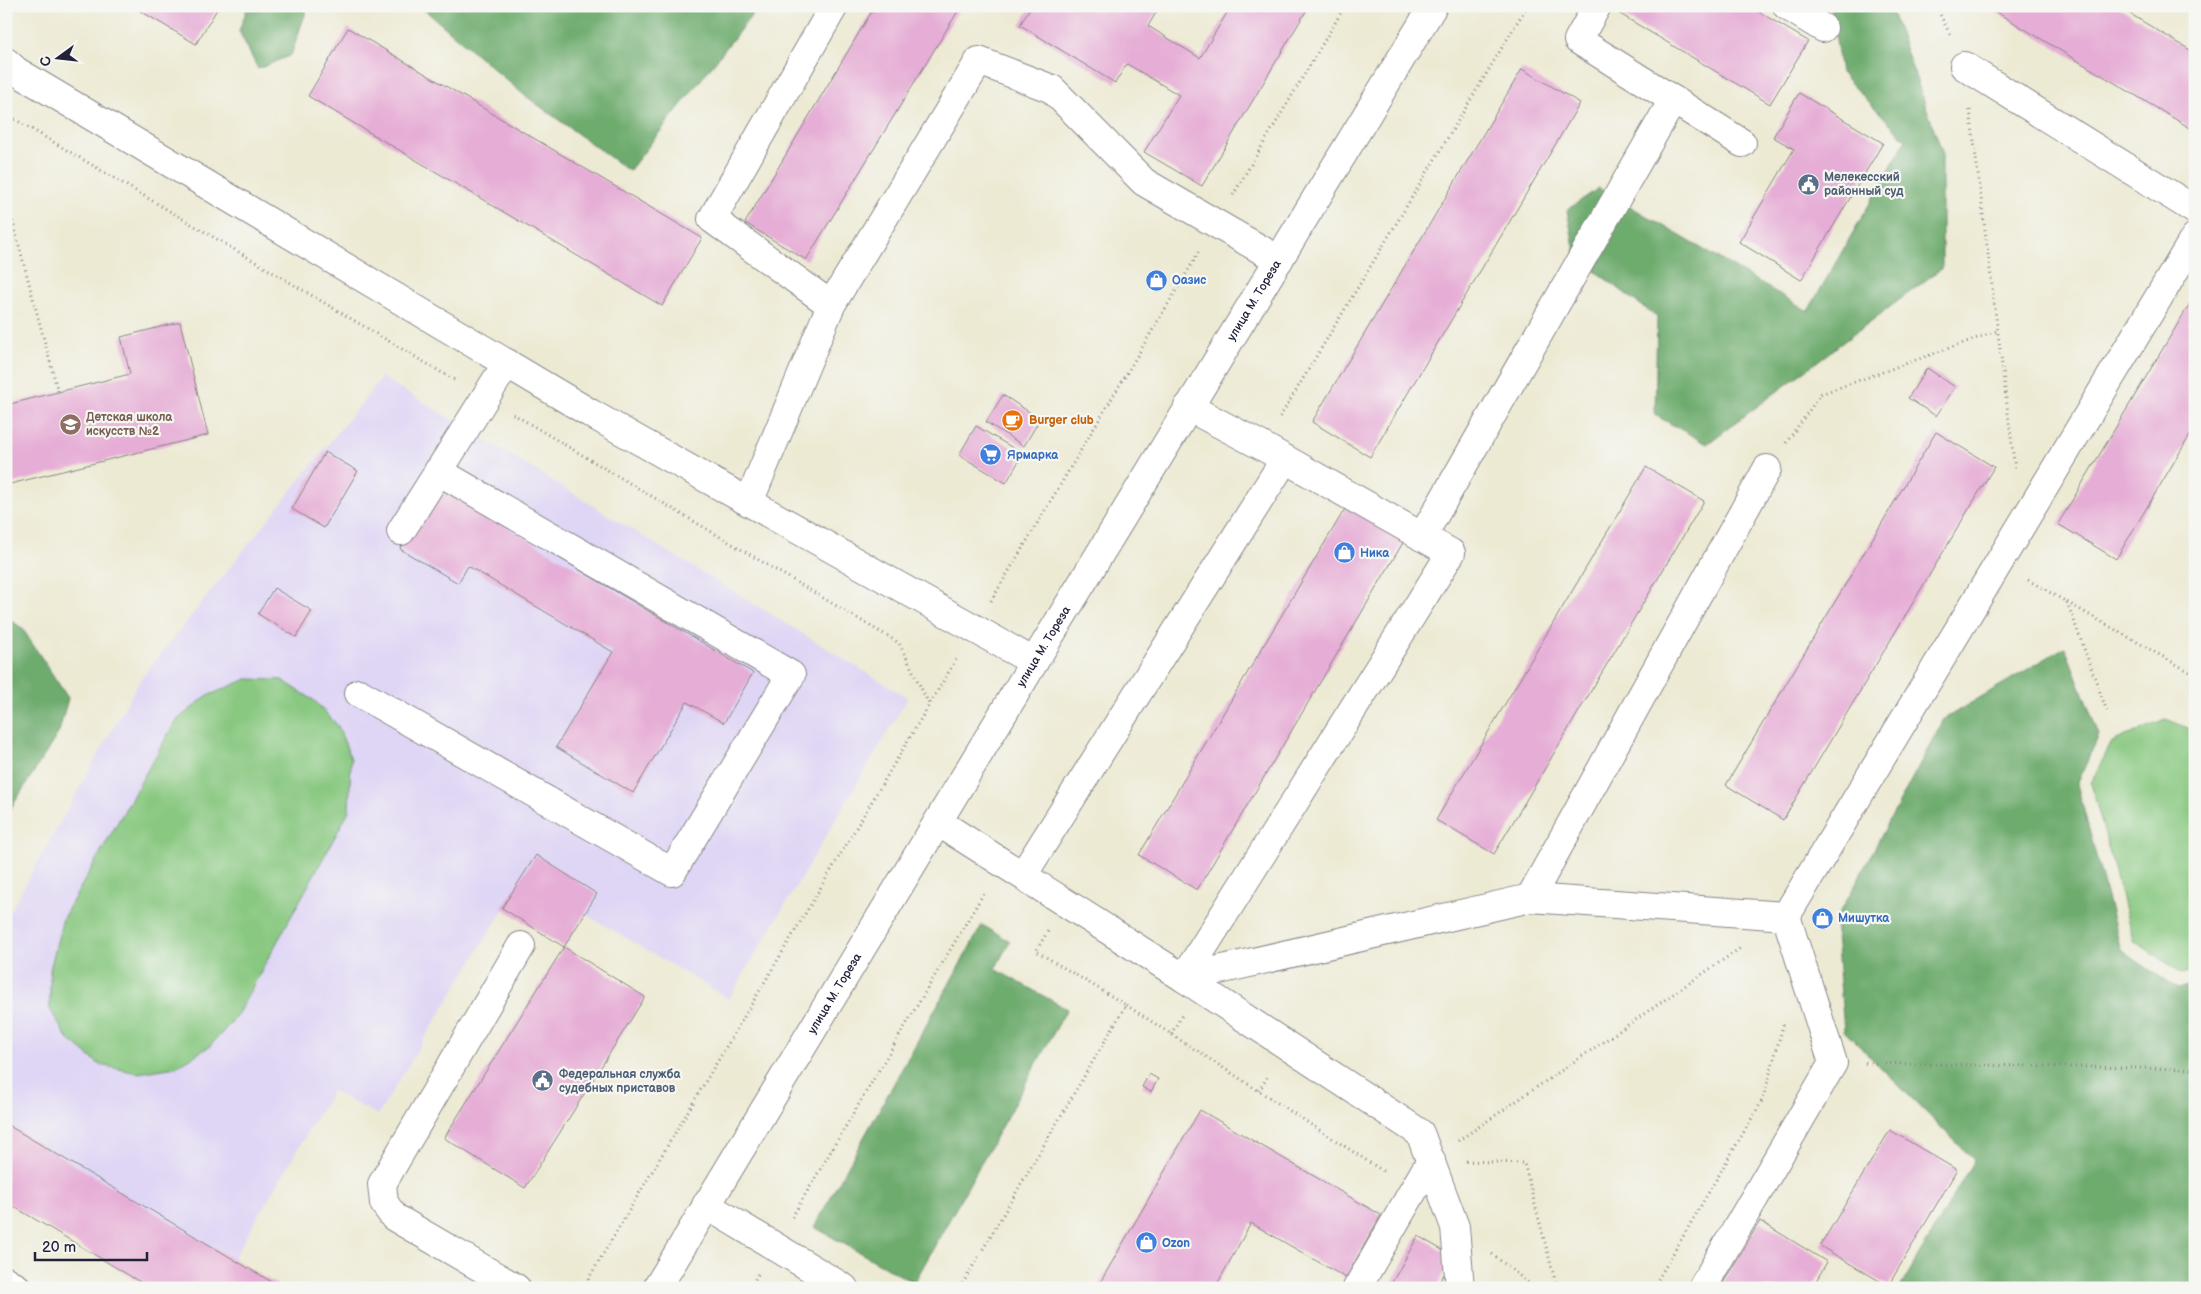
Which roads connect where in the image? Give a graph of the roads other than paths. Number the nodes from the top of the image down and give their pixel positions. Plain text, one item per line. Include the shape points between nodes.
1 (834, 6) edge
2 (1433, 6) edge
3 (1597, 6) edge
4 (1787, 6) edge
5 (1824, 28) dead end
6 (6, 62) edge
7 (1964, 66) road end
8 (1673, 100) junction
9 (1742, 143) dead end
10 (2195, 210) edge
11 (2195, 237) edge
12 (1278, 260) junction
13 (831, 305) junction
14 (507, 363) junction
15 (1188, 407) junction
16 (1274, 453) junction
17 (1767, 469) road end
18 (438, 471) junction
19 (749, 502) junction
20 (401, 531) dead end
21 (1422, 537) junction
22 (1034, 662) junction
23 (359, 693) dead end
24 (938, 822) junction
25 (1012, 869) junction
26 (1530, 898) junction
27 (1786, 916) junction
28 (521, 946) dead end
29 (1184, 978) junction
30 (1431, 1160) junction
31 (706, 1205) junction
32 (6, 1281) edge
33 (17, 1288) edge
34 (516, 1288) edge
35 (657, 1288) edge
36 (844, 1288) edge
37 (1357, 1288) edge
38 (1460, 1288) edge
39 (1702, 1288) edge

1 - 13 street via 712,219
2 - 12 street, улица М. Тореза
3 - 8 street via 1578,40
4 - 5 street
6 - 14 street via 24,76
7 - 10 street
8 - 9 street
8 - 21 street
11 - 27 street
12 - 13 street via 1144,182 1052,88 979,62
12 - 15 street, улица М. Тореза
13 - 19 street
14 - 18 street
14 - 19 street
15 - 16 street
15 - 22 street, улица М. Тореза
16 - 21 street
16 - 25 street
17 - 26 street
18 - 20 street
18 - 23 street via 790,675 672,872
19 - 22 street
21 - 29 street via 1451,553
22 - 24 street, улица М. Тореза
24 - 25 street
24 - 31 street, улица М. Тореза
25 - 29 street
26 - 27 street
26 - 29 street
27 - 39 street via 1833,1063
28 - 34 street via 382,1184 384,1203 394,1217
29 - 30 street via 1420,1133
30 - 37 street
30 - 38 street via 1455,1227
31 - 35 street, улица М. Тореза
31 - 36 street
32 - 33 street

